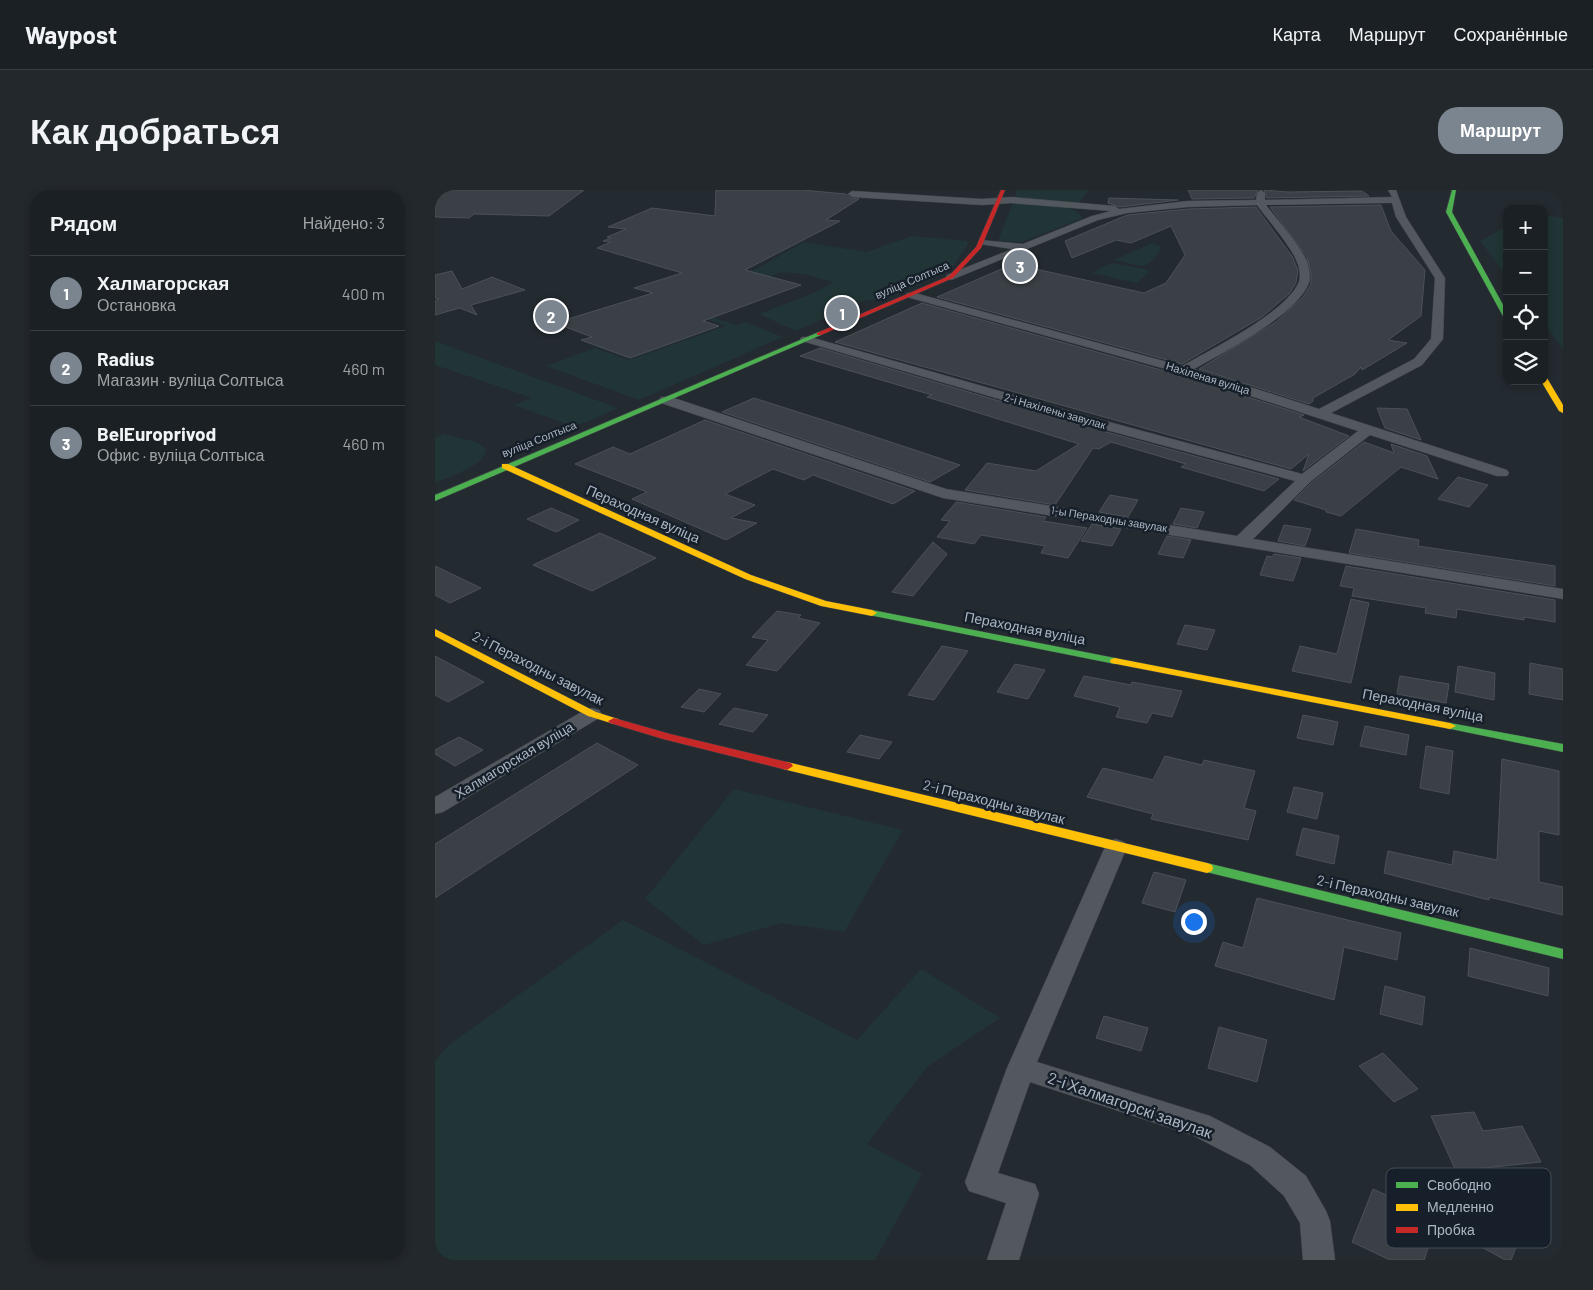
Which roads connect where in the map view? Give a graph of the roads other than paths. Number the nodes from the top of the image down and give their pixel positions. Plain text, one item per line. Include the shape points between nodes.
1 (1261, 190) edge
2 (1454, 190) edge
3 (852, 194) dead end
4 (1001, 195) edge
5 (1393, 195) edge
6 (1093, 197) dead end
7 (1260, 203) junction
8 (1089, 206) junction
9 (1127, 210) junction
10 (1095, 218) junction
11 (983, 242) junction
12 (1027, 247) junction
13 (951, 277) junction
14 (911, 295) junction
15 (1503, 311) edge
16 (806, 338) junction
17 (1184, 370) junction
18 (1547, 385) edge
19 (665, 400) junction
20 (1563, 411) edge
21 (1320, 414) junction
22 (1367, 430) junction
23 (505, 466) junction
24 (1502, 473) dead end
25 (1305, 479) junction
26 (435, 498) edge
27 (1241, 541) junction
28 (1563, 594) edge
29 (438, 637) edge
30 (592, 714) junction
31 (1563, 748) edge
32 (435, 807) edge
33 (1116, 847) junction
34 (1563, 954) edge
35 (1021, 1068) junction
36 (1003, 1260) edge
37 (1319, 1260) edge

1 - 7 street
2 - 15 main road via 1449,212 1452,220
3 - 4 street via 982,202
4 - 8 street
4 - 11 main road
5 - 7 street, вуліца Солтыса
5 - 21 street via 1401,217 1440,278 1437,339 1418,362
6 - 8 street
7 - 9 street, вуліца Солтыса via 1187,204
7 - 17 street via 1302,261 1305,272 1303,285 1264,322
8 - 9 street
8 - 10 street via 1096,213
9 - 10 street, вуліца Солтыса
10 - 12 street, вуліца Солтыса
11 - 12 street
11 - 13 main road via 967,265
12 - 13 street, вуліца Солтыса
13 - 14 main road, вуліца Солтыса
14 - 16 main road, вуліца Солтыса
14 - 17 street, Нахіленая вуліца
16 - 19 main road, вуліца Солтыса
16 - 25 street, 2-і Нахілены завулак via 1082,419
17 - 21 street, Нахіленая вуліца
18 - 20 main road
19 - 23 main road, вуліца Солтыса
19 - 27 street, 1-ы Пераходны завулак via 943,493
21 - 22 street, Нахіленая вуліца
22 - 24 street, Нахіленая вуліца
22 - 25 street
23 - 26 main road, вуліца Солтыса
23 - 31 main road, Пераходная вуліца via 748,577 824,604
25 - 27 street
27 - 28 street, 1-ы Пераходны завулак
29 - 30 main road, 2-і Пераходны завулак
30 - 32 street, Халмагорская вуліца
30 - 33 main road, 2-і Пераходны завулак via 667,737
33 - 34 main road, 2-і Пераходны завулак
33 - 35 street
35 - 36 street via 980,1182 1024,1194
35 - 37 street, 2-і Халмагорскі завулак via 1201,1125 1260,1156 1295,1186 1315,1221

